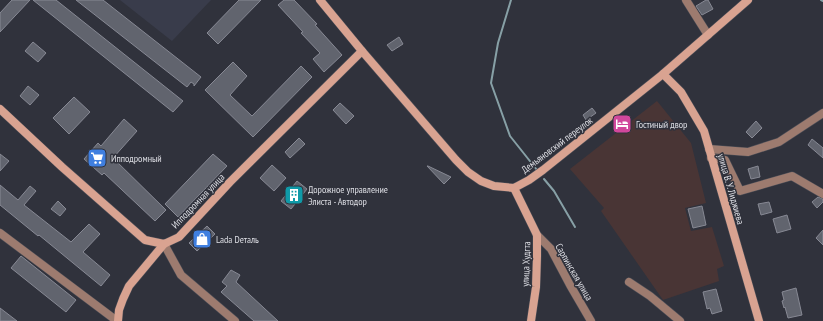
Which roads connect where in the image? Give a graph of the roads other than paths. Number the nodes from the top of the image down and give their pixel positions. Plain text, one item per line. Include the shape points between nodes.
1 (320, 0) edge
2 (686, 0) edge
3 (748, 0) edge
4 (708, 35) junction
5 (362, 51) junction
6 (663, 74) junction
7 (0, 109) edge
8 (823, 113) edge
9 (709, 150) junction
10 (711, 158) junction
11 (514, 188) junction
12 (823, 194) edge
13 (0, 233) edge
14 (537, 235) junction
15 (164, 244) junction
16 (629, 282) dead end
17 (117, 321) edge
18 (235, 321) edge
19 (531, 321) edge
20 (591, 321) edge
21 (680, 321) edge
22 (758, 321) edge

1 - 5 main road
2 - 4 street
3 - 4 main road, Демьяновский переулок
4 - 6 main road, Демьяновский переулок
5 - 11 main road via 468,172 494,186
5 - 15 main road, Ипподромная улица via 230,182 179,237
6 - 9 main road, улица В. У. Лиджиева via 681,92 704,131
6 - 11 main road, Демьяновский переулок via 544,170
7 - 15 main road via 145,240
8 - 9 street via 778,142 748,152
9 - 10 main road, улица В. У. Лиджиева
10 - 12 street via 725,160 740,191 792,176
10 - 22 main road, улица В. У. Лиджиева
11 - 14 main road, улица Худгта
13 - 17 street
14 - 19 main road, улица Худгта via 536,287
14 - 20 street, Сарпинская улица via 551,249
15 - 17 main road via 129,286
15 - 18 street via 181,275
16 - 21 street

